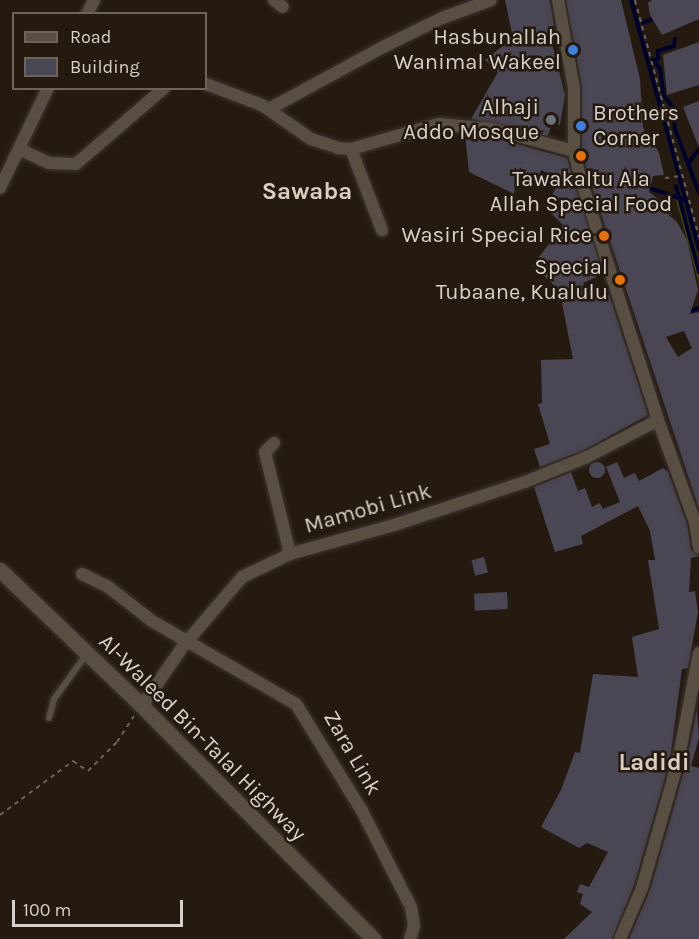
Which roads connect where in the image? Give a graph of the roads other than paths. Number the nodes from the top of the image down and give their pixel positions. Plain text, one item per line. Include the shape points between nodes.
1 (491, 0) edge
2 (558, 0) edge
3 (207, 84) edge
4 (47, 90) edge
5 (162, 90) edge
6 (269, 109) junction
7 (19, 149) junction
8 (351, 149) junction
9 (574, 151) junction
10 (0, 188) edge
11 (382, 230) dead end
12 (658, 420) junction
13 (274, 443) dead end
14 (699, 548) edge
15 (290, 554) junction
16 (0, 570) edge
17 (82, 574) dead end
18 (189, 640) junction
19 (699, 653) edge
20 (86, 654) junction
21 (142, 706) junction
22 (49, 718) dead end
23 (373, 939) edge
24 (410, 939) edge
25 (620, 939) edge

1 - 6 street via 387,45
2 - 9 street via 574,88
3 - 6 street
4 - 7 street
5 - 7 street via 76,164 49,163
6 - 8 street via 310,140
7 - 10 street
8 - 9 street via 438,124 473,126
8 - 11 street
9 - 12 street
12 - 14 street via 695,522
12 - 15 street, Mamobi Link via 587,457 525,482
13 - 15 street via 265,452
15 - 18 street, Mamobi Link via 242,577
16 - 20 street, Al-Waleed Bin-Talal Highway
17 - 18 street, Zara Link via 107,586 152,621
18 - 21 street, Mamobi Link
18 - 24 street, Zara Link via 296,704 308,717 411,907 414,926
19 - 25 street via 678,762 642,888
20 - 21 street, Al-Waleed Bin-Talal Highway
20 - 22 lane via 54,699
21 - 23 street, Al-Waleed Bin-Talal Highway

